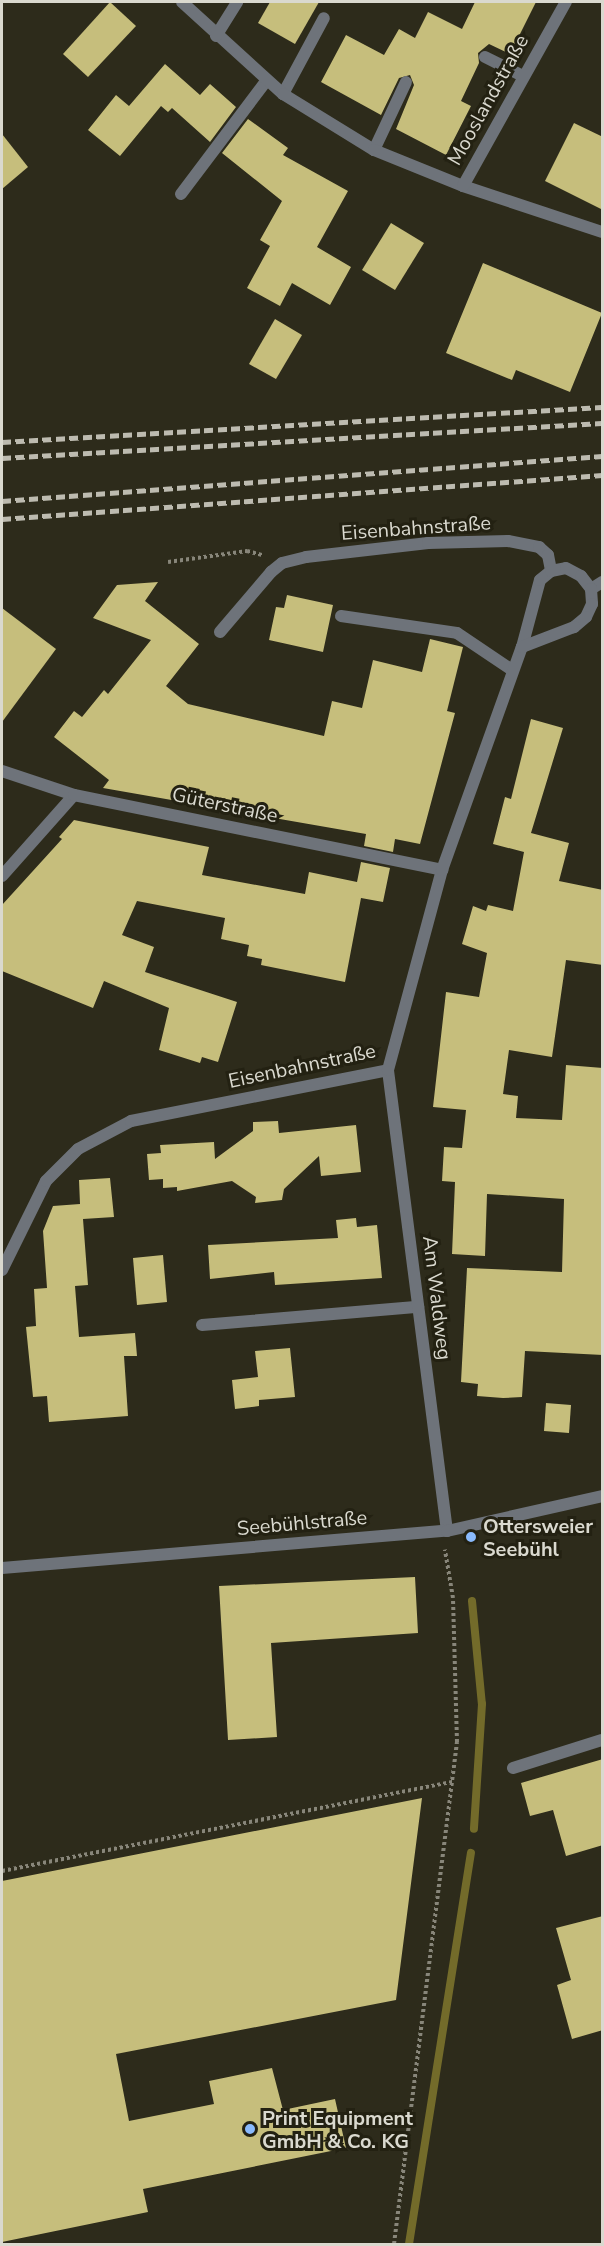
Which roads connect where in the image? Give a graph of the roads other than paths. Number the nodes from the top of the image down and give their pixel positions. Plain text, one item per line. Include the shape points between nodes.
1 (182, 2) edge
2 (237, 2) edge
3 (566, 2) edge
4 (324, 18) dead end
5 (216, 36) junction
6 (485, 57) dead end
7 (524, 76) junction
8 (266, 81) junction
9 (406, 82) dead end
10 (283, 94) junction
11 (374, 150) junction
12 (463, 186) junction
13 (181, 194) dead end
14 (603, 232) edge
15 (552, 571) junction
16 (603, 582) edge
17 (591, 589) junction
18 (341, 616) dead end
19 (220, 632) dead end
20 (522, 647) junction
21 (512, 670) junction
22 (2, 771) edge
23 (74, 795) junction
24 (442, 870) junction
25 (2, 876) edge
26 (388, 1070) junction
27 (2, 1270) edge
28 (418, 1307) junction
29 (202, 1325) dead end
30 (603, 1496) edge
31 (445, 1531) junction
32 (2, 1568) edge
33 (603, 1740) edge
34 (513, 1768) dead end

1 - 5 street, Mooslandstraße
2 - 5 street
3 - 7 street, Mooslandstraße
4 - 10 street
5 - 8 street, Mooslandstraße
6 - 7 street
7 - 12 street, Mooslandstraße
8 - 10 street, Mooslandstraße
8 - 13 street
9 - 11 street
10 - 11 street, Mooslandstraße
11 - 12 street, Mooslandstraße
12 - 14 street, Mooslandstraße
15 - 17 street via 566,568 581,576
15 - 19 street, Eisenbahnstraße via 548,555 539,547 508,541 428,543 282,563
15 - 20 street, Eisenbahnstraße via 540,580
16 - 17 street
17 - 20 street via 592,604 586,617 574,627
18 - 21 street via 457,633
20 - 21 street, Eisenbahnstraße
21 - 24 street, Eisenbahnstraße
22 - 23 street, Güterstraße
23 - 24 street, Güterstraße
23 - 25 street
24 - 26 street, Eisenbahnstraße
26 - 27 street, Eisenbahnstraße via 131,1121 78,1149 46,1181
26 - 28 street, Am Waldweg
28 - 29 street
28 - 31 street, Am Waldweg
30 - 31 street, Seebühlstraße
31 - 32 street, Seebühlstraße
33 - 34 street

